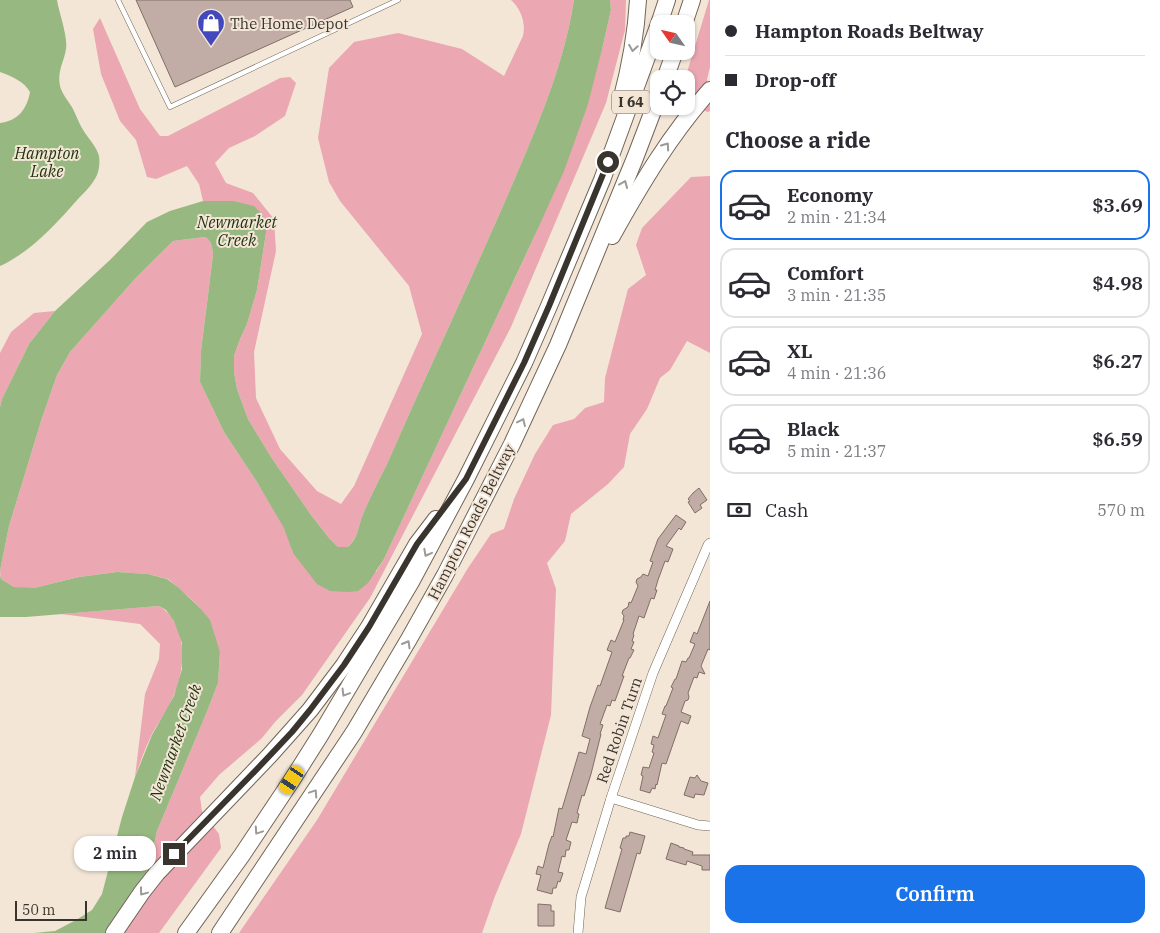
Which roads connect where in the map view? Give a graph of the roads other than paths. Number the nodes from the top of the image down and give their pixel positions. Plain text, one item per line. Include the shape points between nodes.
1 (118, 0) edge
2 (398, 0) edge
3 (638, 0) edge
4 (667, 0) edge
5 (692, 0) edge
6 (662, 15) edge
7 (687, 15) edge
8 (650, 49) edge
9 (710, 90) edge
10 (651, 115) edge
11 (602, 180) junction
12 (572, 310) junction
13 (466, 479) junction
14 (710, 543) edge
15 (611, 798) junction
16 (710, 826) edge
17 (224, 929) edge
18 (114, 933) edge
19 (186, 933) edge
20 (578, 933) edge

1 - 2 lane via 170,107
3 -> 11 highway via 630,65
4 - 6 highway, Hampton Roads Beltway / I 64
5 - 7 highway
8 - 11 highway, Hampton Roads Beltway / I 64
12 -> 9 highway via 639,188 685,120
12 -> 10 highway, Hampton Roads Beltway / I 64
11 - 13 highway, Hampton Roads Beltway / I 64 via 524,363
17 -> 12 highway, Hampton Roads Beltway / I 64 via 354,732 409,639 512,444
13 -> 18 highway via 417,544 369,627 328,687 292,732 157,873
13 -> 19 highway, I 64 via 411,582 321,734
14 - 15 street, Red Robin Turn via 653,673
15 - 16 street
15 - 20 street, Red Robin Turn via 581,898

